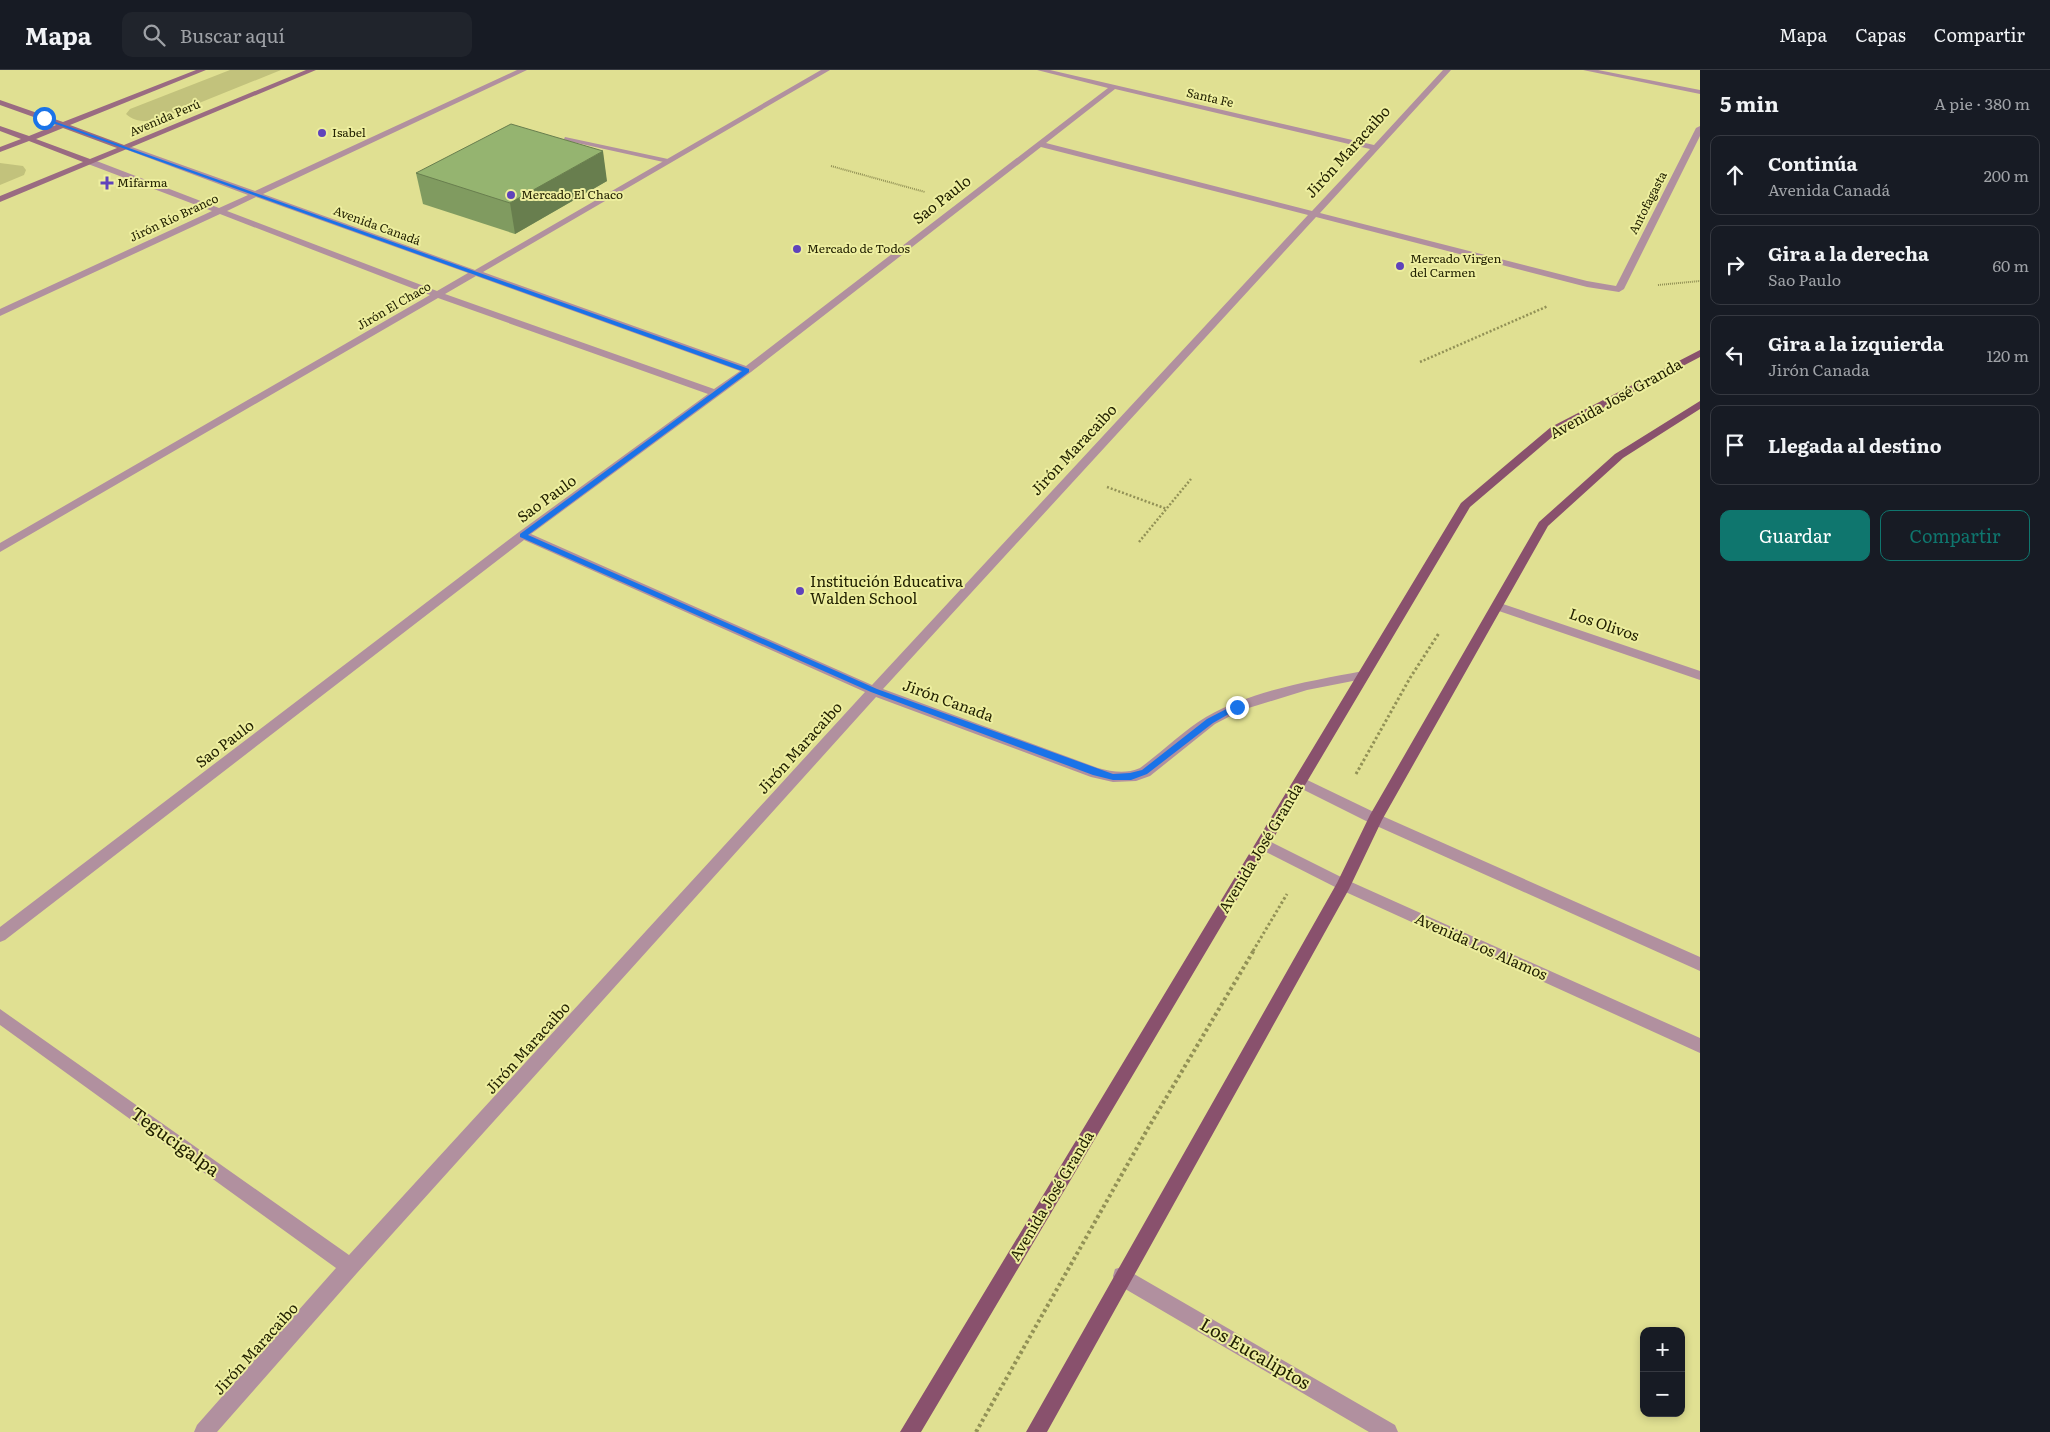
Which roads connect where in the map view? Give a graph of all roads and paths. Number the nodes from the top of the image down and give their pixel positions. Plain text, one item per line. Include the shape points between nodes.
1 (202, 70) edge
2 (312, 70) edge
3 (523, 70) edge
4 (826, 70) edge
5 (1040, 70) edge
6 (1446, 70) edge
7 (1587, 70) edge
8 (1113, 87) junction
9 (1700, 92) edge
10 (0, 102) edge
11 (62, 125) junction
12 (0, 128) edge
13 (1700, 128) edge
14 (29, 138) junction
15 (568, 139) edge
16 (1040, 144) junction
17 (1374, 147) junction
18 (126, 148) junction
19 (0, 150) edge
20 (668, 161) junction
21 (92, 162) junction
22 (831, 166) dead end
23 (254, 195) junction
24 (0, 199) edge
25 (964, 202) junction
26 (218, 211) junction
27 (1313, 215) junction
28 (474, 274) junction
29 (438, 294) junction
30 (1551, 305) dead end
31 (0, 313) edge
32 (1700, 353) edge
33 (1420, 362) dead end
34 (747, 370) junction
35 (715, 393) junction
36 (1700, 404) edge
37 (1074, 474) junction
38 (1192, 479) dead end
39 (1167, 509) junction
40 (523, 536) junction
41 (1139, 542) dead end
42 (0, 548) edge
43 (1497, 606) junction
44 (1363, 675) junction
45 (1700, 676) edge
46 (874, 690) junction
47 (1301, 782) junction
48 (1375, 819) junction
49 (1264, 844) junction
50 (1344, 885) junction
51 (0, 936) edge
52 (1700, 964) edge
53 (0, 1016) edge
54 (1700, 1046) edge
55 (350, 1268) junction
56 (1122, 1276) junction
57 (204, 1432) edge
58 (910, 1432) edge
59 (1036, 1432) edge
60 (1388, 1432) edge

1 - 11 main road
2 - 18 main road, Avenida Perú
3 - 23 street, Jirón Río Branco
4 - 20 street, Jirón El Chaco
5 - 8 street, Santa Fe
6 - 17 street, Jirón Maracaibo
7 - 9 street
8 - 16 street, Sao Paulo
8 - 17 street, Santa Fe
10 - 11 main road, Avenida Canadá
11 - 14 main road
11 - 18 main road, Avenida Canadá
12 - 14 main road
13 - 27 street, Antofagasta via 1619,289 1587,284
14 - 19 main road
14 - 21 main road
15 - 20 street
16 - 25 street, Sao Paulo
16 - 27 street
17 - 27 street, Jirón Maracaibo
18 - 21 main road, Avenida Perú
18 - 23 street, Avenida Canadá
20 - 28 street, Jirón El Chaco
21 - 24 main road, Avenida Perú
21 - 26 street
22 - 25 path
23 - 26 street, Jirón Río Branco
23 - 28 street, Avenida Canadá
25 - 34 street, Sao Paulo
26 - 29 street
26 - 31 street, Jirón Río Branco
27 - 37 street, Jirón Maracaibo
28 - 29 street, Jirón El Chaco
28 - 34 street, Avenida Canadá
29 - 35 street
29 - 42 street, Jirón El Chaco
30 - 33 path
32 - 44 main road, Avenida José Granda via 1555,429 1465,505
34 - 35 street, Sao Paulo
35 - 40 street, Sao Paulo
36 - 43 main road via 1619,456 1543,524
37 - 39 path
37 - 46 street, Jirón Maracaibo
38 - 39 path
39 - 41 path
40 - 46 street, Jirón Canada
40 - 51 street, Sao Paulo
43 - 45 street, Los Olivos
43 - 48 main road
44 - 46 street, Jirón Canada via 1306,686 1237,707 1210,721 1144,772 1113,777
44 - 47 main road, Avenida José Granda
46 - 55 street, Jirón Maracaibo
47 - 48 street
47 - 49 main road, Avenida José Granda
48 - 50 main road
48 - 52 street
49 - 50 street, Avenida Los Alamos
49 - 58 main road, Avenida José Granda
50 - 54 street, Avenida Los Alamos
50 - 56 main road
53 - 55 street, Tegucigalpa
55 - 57 street, Jirón Maracaibo
56 - 59 main road
56 - 60 street, Los Eucaliptos

